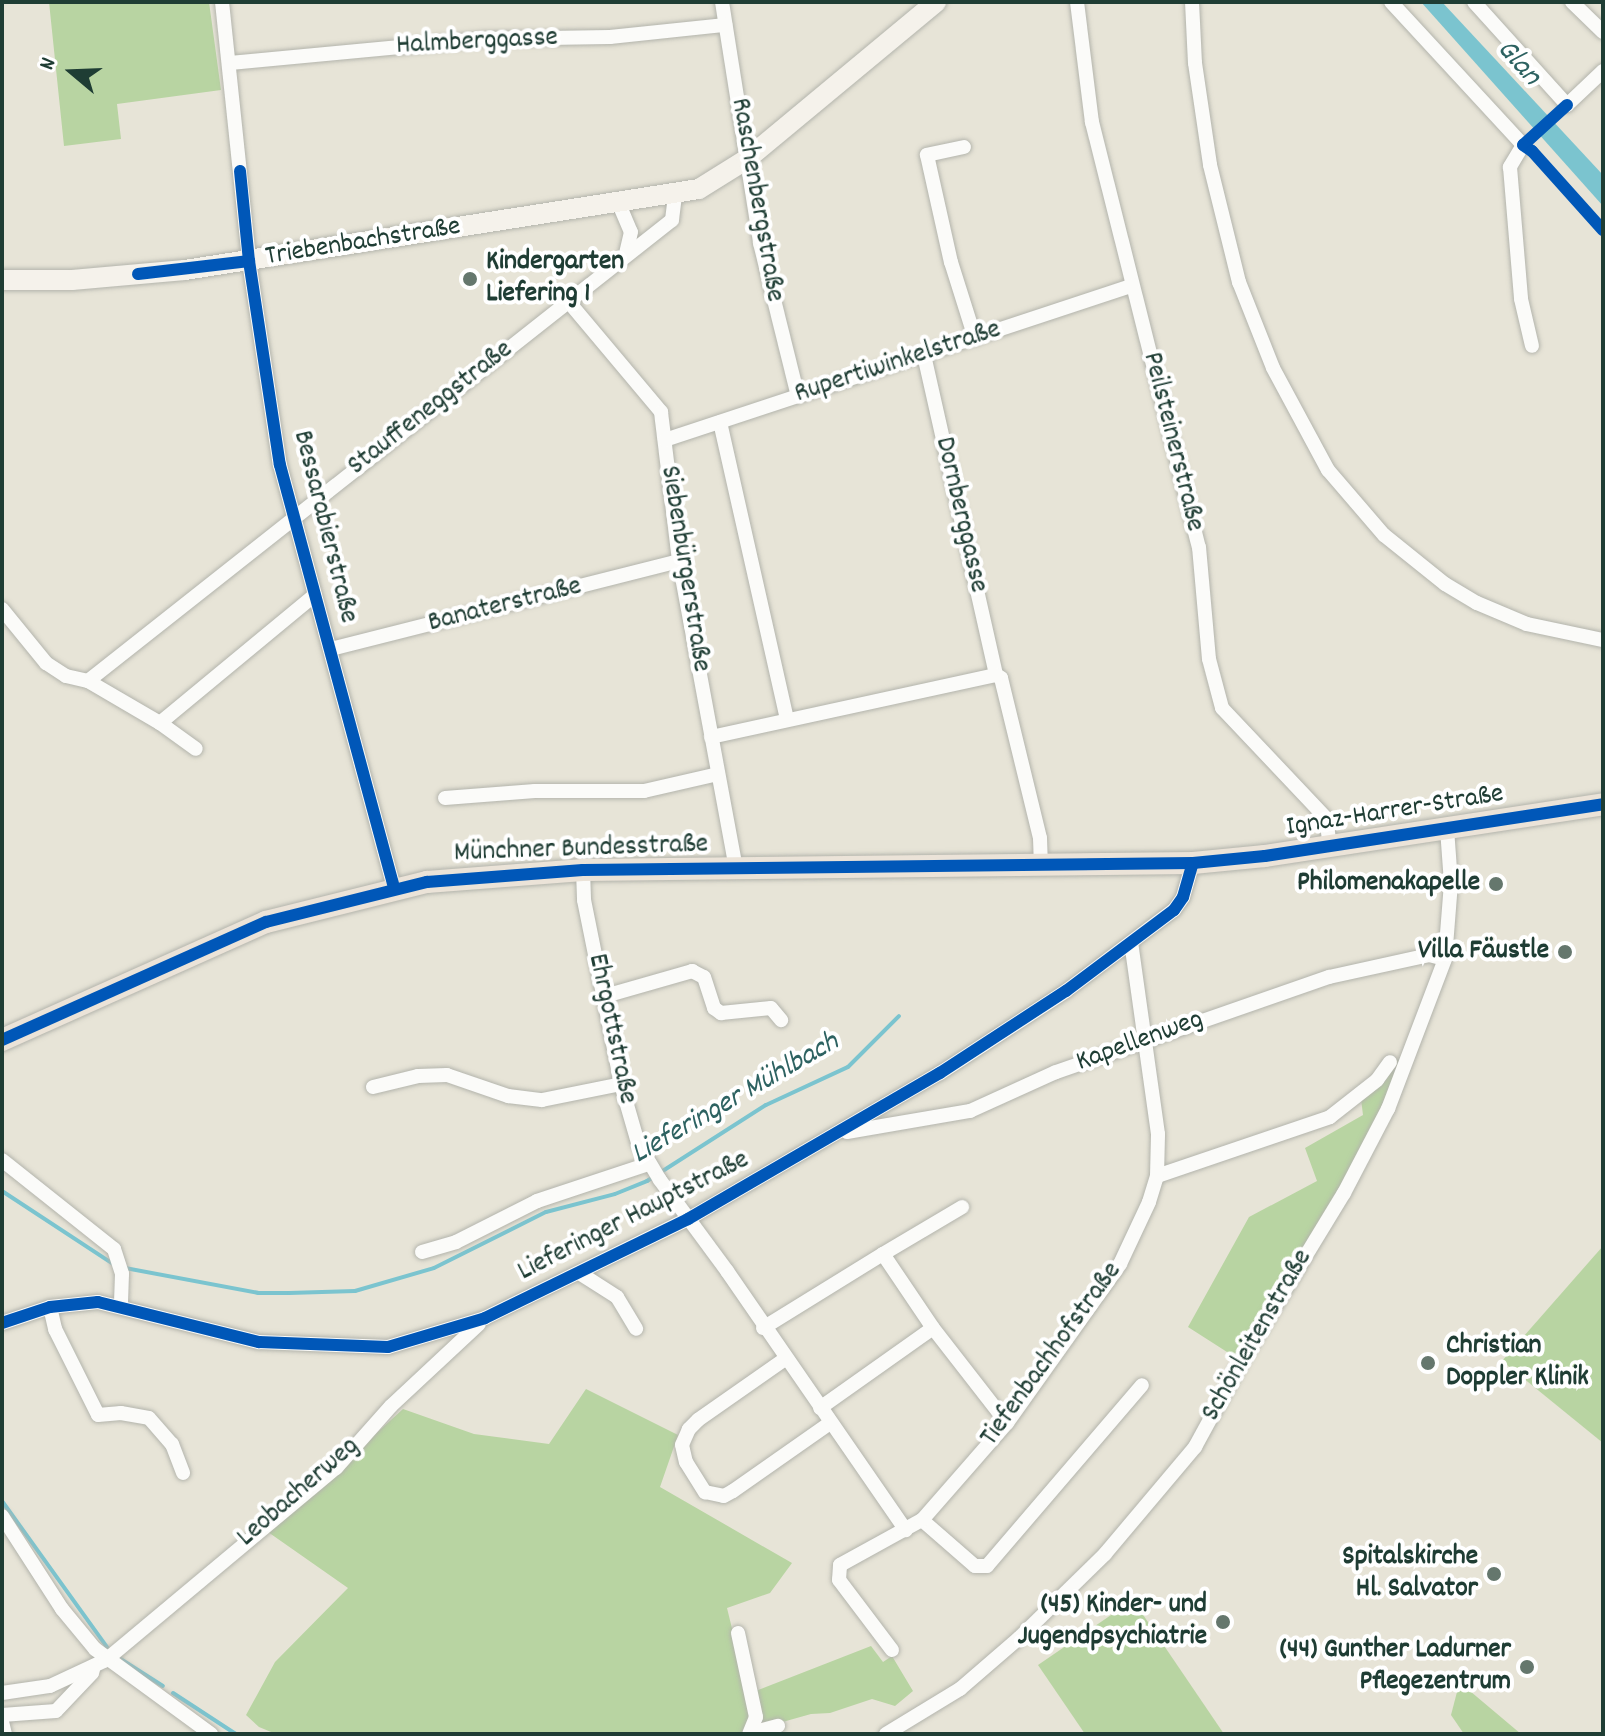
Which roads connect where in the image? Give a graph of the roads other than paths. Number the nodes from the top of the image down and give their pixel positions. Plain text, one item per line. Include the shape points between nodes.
1 (222, 2) edge
2 (722, 2) edge
3 (936, 2) edge
4 (1077, 2) edge
5 (1192, 2) edge
6 (1391, 2) edge
7 (1474, 2) edge
8 (1572, 2) edge
9 (725, 25) junction
10 (1603, 32) edge
11 (230, 63) junction
12 (1603, 71) edge
13 (964, 147) dead end
14 (747, 159) junction
15 (675, 195) junction
16 (619, 204) junction
17 (624, 257) junction
18 (249, 261) junction
19 (2, 280) edge
20 (1132, 286) junction
21 (568, 301) junction
22 (975, 338) junction
23 (1532, 346) dead end
24 (924, 355) junction
25 (798, 396) junction
26 (720, 422) junction
27 (665, 440) junction
28 (293, 517) junction
29 (679, 561) junction
30 (315, 595) junction
31 (2, 609) edge
32 (1603, 640) edge
33 (331, 649) junction
34 (996, 675) junction
35 (88, 681) junction
36 (787, 720) junction
37 (160, 723) junction
38 (711, 737) junction
39 (196, 749) dead end
40 (718, 774) junction
41 (445, 798) dead end
42 (1603, 804) edge
43 (1447, 828) junction
44 (1330, 846) junction
45 (1193, 863) junction
46 (1041, 866) junction
47 (736, 869) junction
48 (583, 870) junction
49 (394, 888) junction
50 (1131, 943) junction
51 (1445, 959) junction
52 (606, 999) junction
53 (781, 1020) dead end
54 (2, 1040) edge
55 (1143, 1040) junction
56 (1390, 1062) dead end
57 (621, 1084) junction
58 (373, 1087) dead end
59 (838, 1134) junction
60 (2, 1160) edge
61 (653, 1171) junction
62 (1157, 1176) junction
63 (962, 1207) dead end
64 (688, 1219) junction
65 (422, 1252) dead end
66 (883, 1254) junction
67 (581, 1274) junction
68 (121, 1306) junction
69 (50, 1307) junction
70 (485, 1318) junction
71 (2, 1323) edge
72 (763, 1328) junction
73 (933, 1328) junction
74 (636, 1329) dead end
75 (785, 1359) junction
76 (1142, 1385) dead end
77 (820, 1408) junction
78 (830, 1423) junction
79 (1007, 1423) junction
80 (183, 1473) dead end
81 (2, 1516) edge
82 (922, 1520) junction
83 (906, 1530) junction
84 (738, 1633) dead end
85 (892, 1650) dead end
86 (100, 1663) junction
87 (2, 1693) edge
88 (2, 1715) edge
89 (2, 1722) edge
90 (778, 1726) dead end
91 (750, 1733) edge
92 (5, 1734) edge
93 (211, 1734) edge
94 (886, 1734) edge

1 - 11 street, Bessarabierstraße
2 - 9 street, Raschenbergstraße
3 - 14 street
4 - 20 street, Peilsteinerstraße via 1092,122
5 - 32 street via 1210,165 1239,282 1273,368 1333,477 1384,535 1445,584 1538,628
6 - 23 street via 1523,145 1510,167 1521,299
7 - 12 street via 1567,105
8 - 10 street
9 - 11 street, Halmberggasse via 610,37 485,39
9 - 14 street, Raschenbergstraße
11 - 18 street, Bessarabierstraße
13 - 22 street via 927,155
14 - 15 street via 719,180
14 - 25 street, Raschenbergstraße via 763,257
15 - 16 street, Triebenbachstraße
15 - 17 street, Stauffeneggstraße via 672,220
16 - 17 street via 631,232
16 - 18 street, Triebenbachstraße
17 - 21 street, Stauffeneggstraße
18 - 19 street, Triebenbachstraße via 72,280
18 - 28 street, Bessarabierstraße via 280,465
20 - 22 street, Rupertiwinkelstraße
20 - 44 street, Peilsteinerstraße via 1200,551 1209,659 1224,711 1326,818
21 - 27 street, Siebenbürgerstraße via 661,412
21 - 28 street, Stauffeneggstraße
22 - 24 street, Rupertiwinkelstraße
24 - 25 street, Rupertiwinkelstraße
24 - 34 street, Dornberggasse
25 - 26 street, Rupertiwinkelstraße
26 - 27 street, Rupertiwinkelstraße
26 - 36 street
27 - 29 street, Siebenbürgerstraße
28 - 30 street, Bessarabierstraße
28 - 35 street, Stauffeneggstraße
29 - 33 street, Banaterstraße
29 - 38 street, Siebenbürgerstraße
30 - 33 street, Bessarabierstraße
30 - 37 street
31 - 35 street via 46,663 66,676
33 - 49 street, Bessarabierstraße
34 - 36 street
34 - 46 street, Dornberggasse via 1001,678 1040,838
35 - 37 street
36 - 38 street
37 - 39 street
38 - 40 street, Siebenbürgerstraße
40 - 41 street via 644,791
40 - 47 street, Siebenbürgerstraße
42 - 43 main road, Ignaz-Harrer-Straße
43 - 44 main road, Ignaz-Harrer-Straße
43 - 51 street, Schönleitenstraße via 1451,883
44 - 45 main road, Ignaz-Harrer-Straße
45 - 46 main road, Münchner Bundesstraße
45 - 50 street, Lieferinger Hauptstraße via 1174,910
46 - 47 main road, Münchner Bundesstraße
47 - 48 main road, Münchner Bundesstraße
48 - 49 main road, Münchner Bundesstraße
48 - 52 street, Ehrgottstraße via 584,900
49 - 54 main road, Münchner Bundesstraße via 244,931
50 - 55 street, Tiefenbachhofstraße
50 - 59 street, Lieferinger Hauptstraße via 1066,991
51 - 55 street, Kapellenweg via 1429,955 1329,977
51 - 94 street, Schönleitenstraße via 1388,1109 1344,1193 1176,1473 1105,1554 1019,1638 960,1689
52 - 53 street via 688,971 701,974 721,1013 771,1008
52 - 57 street, Ehrgottstraße
55 - 59 street, Kapellenweg via 970,1111
55 - 62 street, Tiefenbachhofstraße via 1158,1134
56 - 62 street via 1377,1080 1330,1117
57 - 58 street via 542,1100 508,1096 447,1075
57 - 61 street, Ehrgottstraße via 631,1126
59 - 64 street, Lieferinger Hauptstraße
60 - 68 street via 114,1249 121,1267
61 - 64 street, Ehrgottstraße
61 - 65 street via 537,1201 456,1242
62 - 79 street, Tiefenbachhofstraße via 1120,1264
63 - 66 street
64 - 67 street, Lieferinger Hauptstraße
64 - 72 street, Ehrgottstraße
66 - 72 street
66 - 73 street
67 - 70 street, Lieferinger Hauptstraße
67 - 74 street, Lieferinger Hauptstraße via 617,1297
68 - 69 street, Lieferinger Hauptstraße via 88,1302
68 - 70 street, Lieferinger Hauptstraße via 259,1342 345,1348 388,1347
69 - 71 street, Lieferinger Hauptstraße
69 - 80 street via 55,1329 98,1415 149,1418 172,1444
70 - 86 street, Leobacherweg via 391,1406 336,1468
72 - 75 street, Ehrgottstraße
73 - 77 street
73 - 79 street
75 - 77 street, Ehrgottstraße
75 - 78 street via 689,1429 682,1445 686,1462 705,1492 724,1496
76 - 82 street via 987,1566 975,1566
77 - 78 street, Ehrgottstraße
78 - 83 street, Ehrgottstraße
79 - 82 street, Tiefenbachhofstraße
81 - 86 street
82 - 83 street, Tiefenbachhofstraße
83 - 85 street, Tiefenbachhofstraße via 840,1565 839,1580
84 - 91 street via 756,1717
86 - 87 street via 50,1686
86 - 88 street via 56,1711
86 - 93 street via 176,1705
89 - 92 street
90 - 91 street

